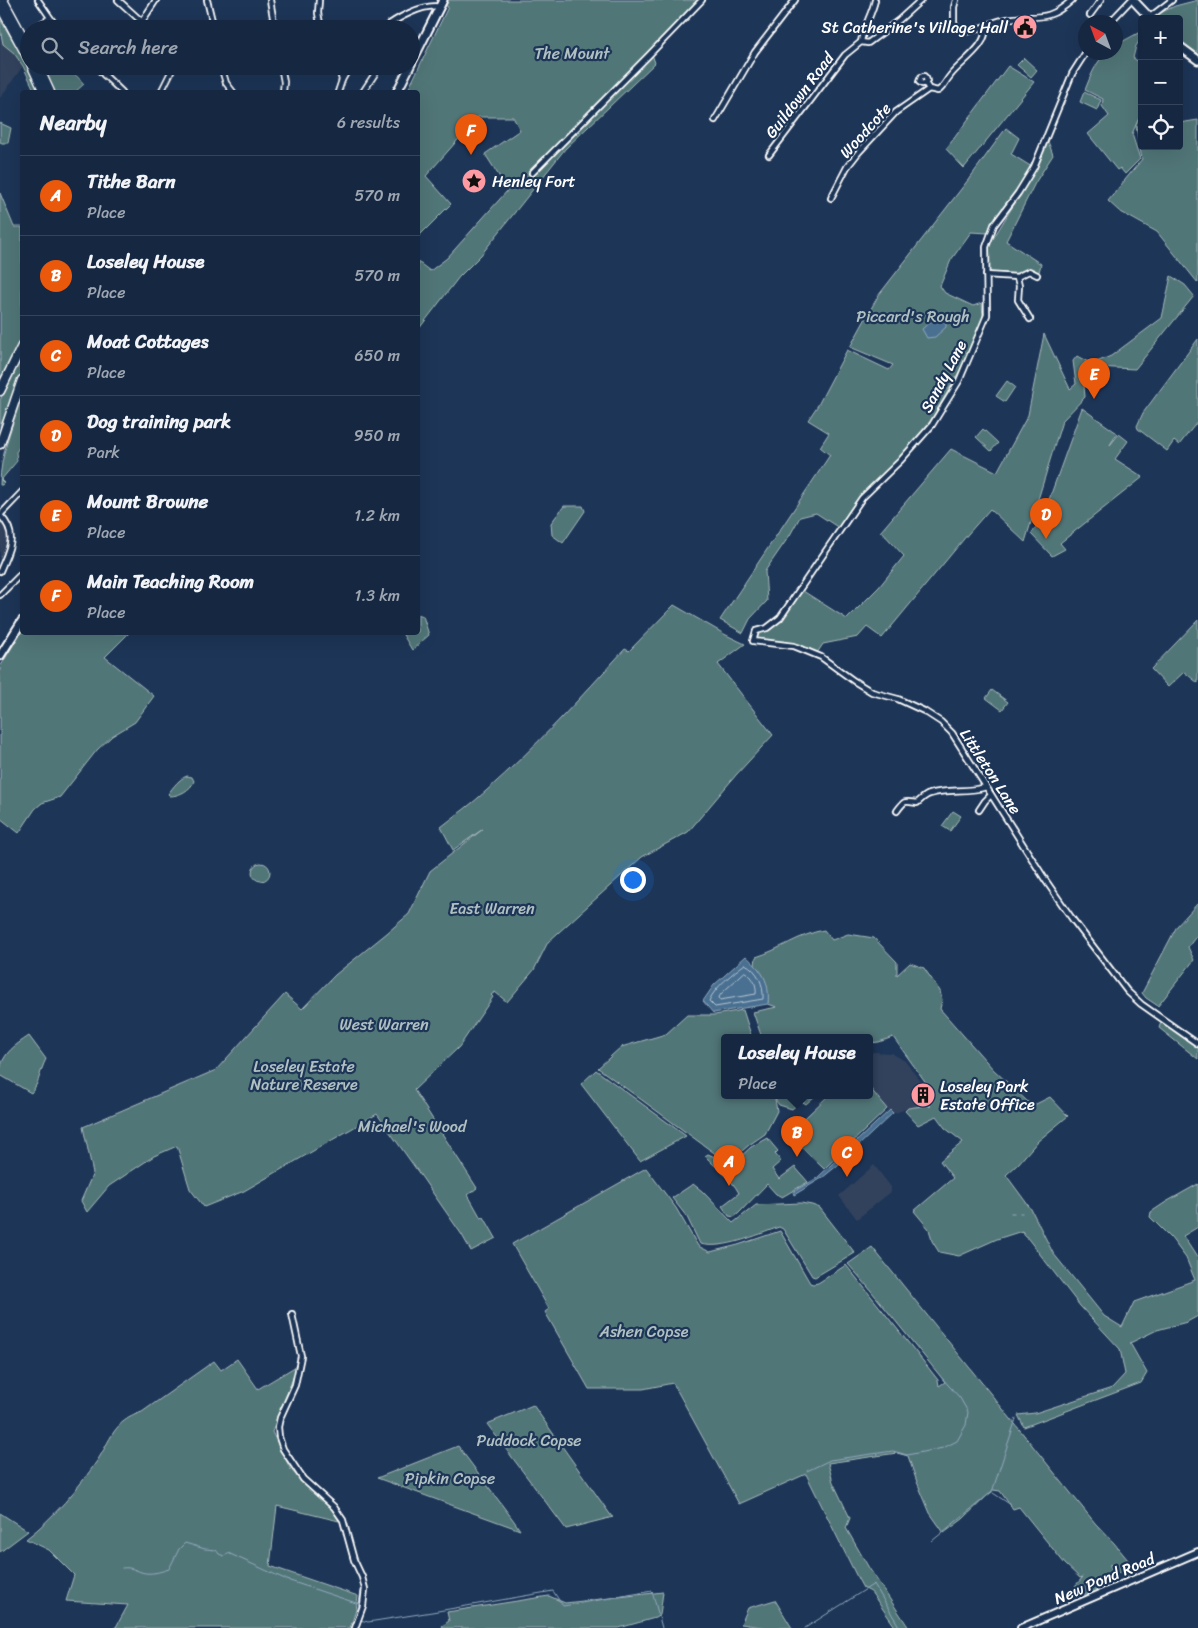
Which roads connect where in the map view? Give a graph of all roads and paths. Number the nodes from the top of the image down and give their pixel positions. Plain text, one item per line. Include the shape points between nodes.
1 (4, 0) edge
2 (38, 0) edge
3 (118, 0) edge
4 (156, 0) edge
5 (270, 0) edge
6 (702, 0) edge
7 (795, 0) edge
8 (875, 0) edge
9 (921, 0) edge
10 (956, 0) edge
11 (1072, 0) edge
12 (1101, 0) edge
13 (1132, 0) edge
14 (1172, 0) edge
15 (209, 1) edge
16 (321, 1) edge
17 (441, 3) edge
18 (0, 6) edge
19 (1090, 15) dead end
20 (1117, 15) edge
21 (1148, 15) edge
22 (1154, 15) edge
23 (50, 18) joint
24 (47, 20) edge
25 (139, 20) edge
26 (142, 20) edge
27 (213, 20) edge
28 (273, 20) edge
29 (319, 20) edge
30 (396, 20) edge
31 (985, 27) junction
32 (20, 28) edge
33 (861, 42) junction
34 (20, 43) edge
35 (420, 46) edge
36 (1183, 49) edge
37 (1081, 60) edge
38 (1198, 60) edge
39 (36, 75) edge
40 (42, 75) edge
41 (104, 75) edge
42 (170, 75) edge
43 (224, 75) edge
44 (283, 75) edge
45 (341, 75) edge
46 (345, 75) edge
47 (374, 75) edge
48 (406, 75) edge
49 (342, 80) junction
50 (925, 83) dead end
51 (929, 89) junction
52 (43, 90) edge
53 (49, 90) edge
54 (120, 90) edge
55 (163, 90) edge
56 (231, 90) edge
57 (283, 90) edge
58 (339, 90) edge
59 (364, 90) edge
60 (398, 90) edge
61 (714, 120) dead end
62 (769, 155) dead end
63 (532, 173) dead end
64 (831, 198) dead end
65 (986, 275) junction
66 (1037, 275) dead end
67 (1017, 277) junction
68 (1030, 319) dead end
69 (20, 350) edge
70 (20, 386) edge
71 (0, 391) edge
72 (0, 444) edge
73 (20, 494) edge
74 (0, 515) edge
75 (0, 571) edge
76 (20, 575) edge
77 (0, 596) edge
78 (20, 624) edge
79 (753, 641) joint
80 (0, 656) edge
81 (986, 787) junction
82 (990, 795) junction
83 (979, 810) dead end
84 (897, 811) dead end
85 (1198, 1044) edge
86 (292, 1314) dead end
87 (1198, 1552) edge
88 (356, 1628) edge
89 (1021, 1628) edge

1 - 32 highway
2 - 23 street
3 - 25 street
4 - 26 street
5 - 28 street
6 - 63 street
7 - 61 street via 755,52
8 - 33 street
9 - 33 street, Guildown Road via 868,43
10 - 31 street via 954,24 962,32
11 - 31 street via 1045,17 1006,19
12 - 19 street
13 - 20 street
13 - 21 main road
14 - 22 street
15 - 27 street
16 - 29 street
17 - 30 street
17 - 35 main road
18 - 34 highway
23 - 24 street
31 - 51 street, Woodcote via 978,46 943,88 938,91
33 - 62 street, Guildown Road via 845,55
36 - 38 main road
37 - 65 street, Sandy Lane via 1072,74 1034,167 994,225 986,247
39 - 52 highway
40 - 53 highway
41 - 54 street
42 - 55 street
43 - 56 street
44 - 57 street
45 - 49 street
46 - 49 street
47 - 59 street
48 - 60 main road
49 - 58 street
50 - 51 street
51 - 64 street, Woodcote via 896,112 858,153
65 - 67 street
65 - 79 street, Sandy Lane via 987,315 959,381 932,425 862,498 780,618 767,628 756,631
66 - 67 street via 1028,271
67 - 68 street via 1018,300
69 - 71 highway
70 - 72 highway
73 - 74 street
74 - 75 street via 10,527 12,536
76 - 77 street
78 - 80 main road
79 - 81 street, Littleton Lane via 794,646 821,658 872,692 924,711 952,733
81 - 82 street, Littleton Lane
81 - 84 street via 928,794 917,803 904,802
82 - 83 street
82 - 85 street, Littleton Lane via 1073,920 1128,991 1141,1004
86 - 88 street via 301,1356 295,1385 280,1418 279,1437 302,1479 334,1507 343,1520 365,1588
87 - 89 main road, New Pond Road

